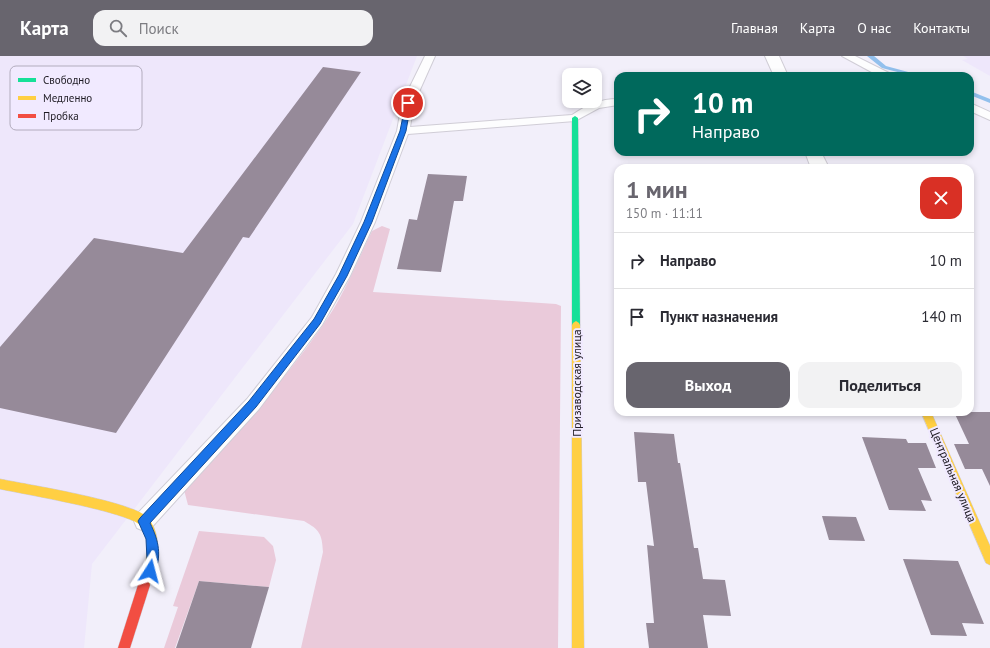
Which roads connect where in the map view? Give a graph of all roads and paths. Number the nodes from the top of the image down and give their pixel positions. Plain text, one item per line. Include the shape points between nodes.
1 (430, 56) edge
2 (772, 56) edge
3 (847, 56) edge
4 (778, 72) edge
5 (879, 72) edge
6 (614, 102) edge
7 (974, 108) edge
8 (990, 117) edge
9 (575, 118) junction
10 (403, 131) junction
11 (928, 416) edge
12 (0, 484) edge
13 (144, 521) junction
14 (990, 559) edge
15 (124, 648) edge
16 (578, 648) edge

1 - 10 lane via 408,103
2 - 4 street
3 - 5 lane
6 - 9 lane via 592,106
7 - 8 lane
9 - 10 lane
9 - 16 street, Призаводская улица
10 - 13 lane via 365,229 343,276 317,321 252,404
11 - 14 street, Центральная улица
12 - 13 street via 127,512
13 - 15 street via 152,538 153,559

